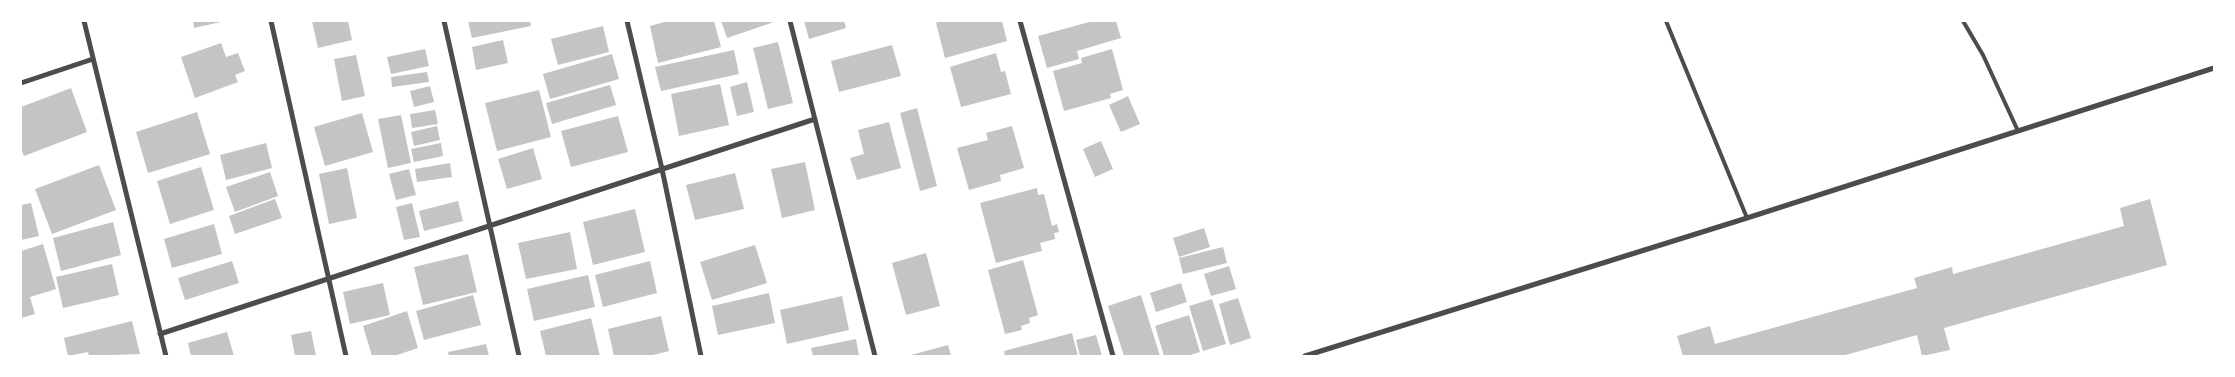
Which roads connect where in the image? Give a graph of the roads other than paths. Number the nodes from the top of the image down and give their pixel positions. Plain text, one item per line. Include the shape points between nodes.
1 (84, 21) edge
2 (271, 21) edge
3 (444, 21) edge
4 (627, 21) edge
5 (790, 21) edge
6 (1020, 21) edge
7 (1666, 21) edge
8 (1963, 21) edge
9 (93, 60) junction
10 (2214, 68) edge
11 (21, 83) edge
12 (815, 119) junction
13 (2018, 131) junction
14 (662, 169) junction
15 (1747, 218) junction
16 (489, 226) junction
17 (328, 279) junction
18 (160, 334) junction
19 (166, 356) edge
20 (346, 356) edge
21 (519, 356) edge
22 (701, 356) edge
23 (875, 356) edge
24 (1113, 356) edge
25 (1305, 356) edge

1 - 9 street
2 - 17 street
3 - 16 street
4 - 14 street
5 - 12 street
6 - 24 street
7 - 15 lane
8 - 13 lane via 1983,55
9 - 11 street
9 - 18 street
10 - 13 street
12 - 14 street
12 - 23 street
13 - 15 street
14 - 16 street
14 - 22 street
15 - 25 street
16 - 17 street
16 - 21 street
17 - 18 street
17 - 20 street
18 - 19 street

